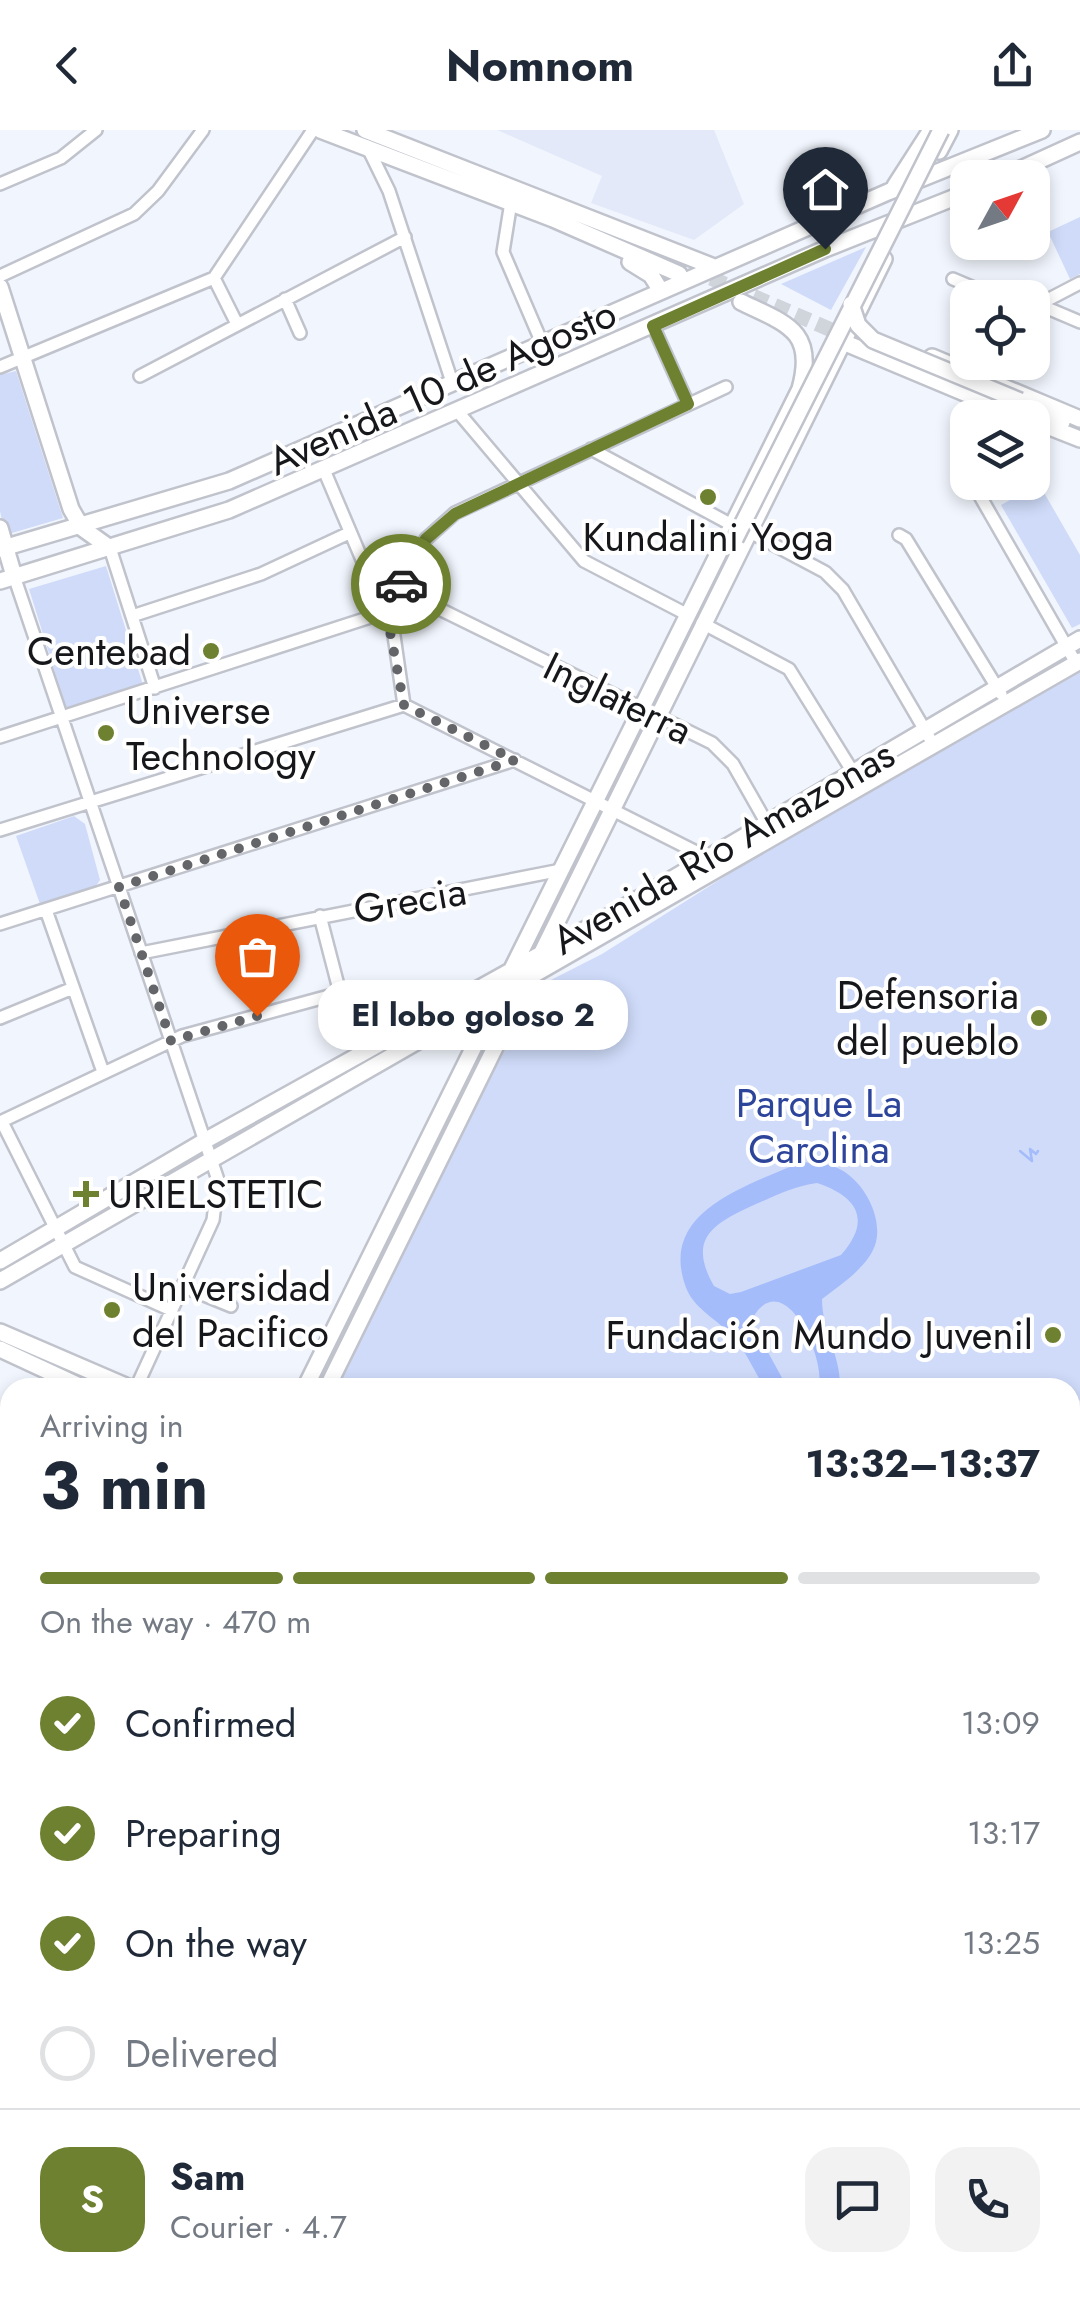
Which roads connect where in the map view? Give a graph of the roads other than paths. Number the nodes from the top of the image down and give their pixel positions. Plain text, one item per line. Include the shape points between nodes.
1 (96, 130) edge
2 (203, 130) edge
3 (317, 130) edge
4 (941, 130) edge
5 (950, 130) edge
6 (1042, 130) edge
7 (368, 134) edge
8 (931, 141) edge
9 (398, 142) junction
10 (1080, 142) edge
11 (405, 160) junction
12 (969, 160) edge
13 (1041, 160) edge
14 (950, 163) edge
15 (950, 168) edge
16 (0, 184) edge
17 (485, 184) junction
18 (388, 191) junction
19 (888, 192) junction
20 (950, 199) edge
21 (510, 202) junction
22 (553, 219) junction
23 (903, 219) junction
24 (405, 236) junction
25 (714, 268) junction
26 (0, 276) edge
27 (214, 278) junction
28 (1080, 283) edge
29 (0, 287) edge
30 (662, 291) junction
31 (285, 299) junction
32 (712, 299) junction
33 (1050, 299) edge
34 (741, 302) dead end
35 (855, 309) junction
36 (1050, 311) edge
37 (1080, 322) edge
38 (236, 324) junction
39 (653, 326) junction
40 (300, 333) dead end
41 (844, 342) junction
42 (542, 343) junction
43 (863, 343) tunnel mouth
44 (950, 358) edge
45 (22, 362) junction
46 (0, 367) edge
47 (140, 376) dead end
48 (1008, 380) edge
49 (452, 382) junction
50 (726, 388) dead end
51 (800, 389) junction
52 (978, 400) edge
53 (1002, 400) edge
54 (1004, 400) edge
55 (688, 404) junction
56 (459, 413) junction
57 (1073, 416) edge
58 (786, 417) junction
59 (1050, 418) edge
60 (1050, 427) edge
61 (1080, 429) edge
62 (799, 430) junction
63 (1080, 439) edge
64 (772, 444) junction
65 (591, 449) junction
66 (786, 455) junction
67 (324, 470) junction
68 (514, 483) junction
69 (983, 500) edge
70 (0, 528) edge
71 (82, 528) junction
72 (350, 533) junction
73 (737, 534) junction
74 (898, 535) dead end
75 (3, 548) edge
76 (110, 548) junction
77 (365, 569) junction
78 (7, 578) edge
79 (401, 589) junction
80 (439, 609) junction
81 (390, 611) junction
82 (132, 616) junction
83 (695, 619) junction
84 (1074, 643) edge
85 (1078, 662) edge
86 (997, 687) junction
87 (155, 688) junction
88 (1006, 702) junction
89 (404, 705) junction
90 (649, 714) junction
91 (61, 718) junction
92 (924, 729) junction
93 (0, 737) edge
94 (934, 744) junction
95 (515, 760) junction
96 (857, 778) junction
97 (596, 800) junction
98 (90, 802) junction
99 (612, 808) junction
100 (766, 822) junction
101 (0, 830) edge
102 (706, 857) junction
103 (562, 870) junction
104 (119, 887) junction
105 (565, 905) junction
106 (46, 910) junction
107 (320, 916) junction
108 (604, 918) junction
109 (0, 924) edge
110 (542, 952) junction
111 (141, 953) junction
112 (512, 969) junction
113 (530, 975) junction
114 (73, 988) junction
115 (502, 990) junction
116 (340, 993) junction
117 (0, 1018) edge
118 (450, 1020) junction
119 (478, 1039) junction
120 (171, 1041) junction
121 (371, 1049) junction
122 (103, 1072) junction
123 (1, 1122) edge
124 (207, 1140) junction
125 (213, 1158) junction
126 (53, 1231) junction
127 (61, 1246) junction
128 (0, 1261) edge
129 (0, 1281) edge
130 (182, 1286) junction
131 (231, 1306) dead end
132 (170, 1310) junction
133 (0, 1332) edge
134 (0, 1350) edge
135 (49, 1378) edge
136 (109, 1378) edge
137 (138, 1378) edge
138 (310, 1378) edge
139 (332, 1378) edge

1 - 16 street via 61,158
2 - 26 street via 134,214
3 - 7 main road
3 - 27 street
4 - 35 main road, bridge
5 - 8 main road
6 - 12 main road, Avenida 10 de Agosto
7 - 9 main road
7 - 11 main road
7 - 18 street
8 - 14 main road via 940,160
8 - 19 main road
9 - 17 main road
9 - 25 main road
10 - 13 main road
11 - 17 main road
11 - 18 street via 388,168
11 - 21 main road
15 - 19 main road, Avenida 10 de Agosto
17 - 22 main road via 685,272
18 - 24 street
19 - 25 main road, Avenida 10 de Agosto
20 - 23 main road, Avenida 10 de Agosto
21 - 22 main road
21 - 42 street via 503,252
22 - 30 main road via 641,267
23 - 32 main road, Avenida 10 de Agosto
23 - 35 main road
24 - 31 street
24 - 49 street
25 - 30 main road, Avenida 10 de Agosto
27 - 38 street
27 - 45 street
28 - 33 street
29 - 45 main road
30 - 42 main road, Avenida 10 de Agosto
31 - 38 street
31 - 40 street
32 - 39 main road, Avenida 10 de Agosto
32 - 51 main road via 783,329 798,355
34 - 51 main road via 799,337 807,357
35 - 41 main road
35 - 44 main road via 873,334
35 - 54 main road, bridge via 858,325 873,340
35 - 73 main road, bridge
36 - 37 street
38 - 47 street
39 - 55 street
39 - 56 main road, Avenida 10 de Agosto
41 - 52 main road
41 - 62 main road
42 - 49 main road, Avenida 10 de Agosto
43 - 53 main road
45 - 46 street
45 - 71 main road
48 - 57 main road
49 - 71 main road, Avenida 10 de Agosto via 228,481
50 - 55 street
51 - 58 main road
55 - 65 street
56 - 67 main road, Avenida 10 de Agosto
56 - 68 street
58 - 62 main road via 792,434
58 - 64 main road
59 - 61 main road
60 - 63 main road
62 - 66 main road
64 - 66 main road via 786,444
64 - 73 main road
65 - 68 street
65 - 73 street
66 - 73 main road
67 - 72 street
67 - 76 main road, Avenida 10 de Agosto via 229,510
68 - 79 street via 455,514 426,539
68 - 83 street via 584,561
69 - 84 street
70 - 75 main road
71 - 75 main road, Avenida 10 de Agosto
71 - 76 main road
72 - 77 street
72 - 82 street via 261,574
73 - 83 main road
73 - 92 street via 825,572 844,590
74 - 86 street
75 - 78 main road
76 - 78 main road, Avenida 10 de Agosto
76 - 82 street
77 - 79 street, Inglaterra
77 - 81 street
78 - 91 street
79 - 80 street, Inglaterra
79 - 81 street via 384,591
79 - 81 street via 410,605
80 - 81 street
80 - 90 street, Inglaterra
81 - 87 street
81 - 89 street
82 - 87 street
83 - 90 main road
83 - 96 street via 789,669
84 - 85 street
84 - 86 main road, Avenida Río Amazonas
85 - 88 main road, Avenida Río Amazonas
86 - 88 street
86 - 92 main road, Avenida Río Amazonas
87 - 91 street
88 - 94 main road, Avenida Río Amazonas
89 - 95 street
89 - 98 street
90 - 97 main road
90 - 99 main road
90 - 100 street, Inglaterra via 712,743 734,764
91 - 93 street
91 - 98 street
92 - 94 street
92 - 96 main road, Avenida Río Amazonas
94 - 96 main road, Avenida Río Amazonas
95 - 97 street
95 - 104 street
96 - 100 main road, Avenida Río Amazonas
96 - 113 main road, Avenida Río Amazonas
97 - 99 street
97 - 103 main road
98 - 101 street
98 - 104 street
99 - 102 street
99 - 105 main road
100 - 102 main road, Avenida Río Amazonas
102 - 108 main road, Avenida Río Amazonas
103 - 107 street, Grecia
103 - 112 main road
104 - 106 street
104 - 111 street
105 - 108 main road via 579,924
105 - 110 main road
106 - 109 street
106 - 114 street
107 - 111 street, Grecia
107 - 116 street
108 - 110 main road, Avenida Río Amazonas
110 - 112 main road, Avenida Río Amazonas
110 - 113 main road
111 - 120 street
112 - 115 main road
112 - 121 main road, Avenida Río Amazonas
113 - 115 main road, Avenida Río Amazonas
113 - 139 main road
114 - 117 street
114 - 122 street
115 - 118 main road, Avenida Río Amazonas
115 - 119 main road
116 - 120 street
116 - 121 street
118 - 119 main road via 470,1022
118 - 125 main road, Avenida Río Amazonas
119 - 138 main road
120 - 122 street
120 - 124 street
121 - 124 main road, Avenida Río Amazonas
122 - 123 street
123 - 126 street
124 - 125 street
124 - 126 main road, Avenida Río Amazonas
125 - 127 main road, Avenida Río Amazonas
125 - 130 street via 217,1206
126 - 127 street
126 - 128 main road, Avenida Río Amazonas
127 - 129 main road, Avenida Río Amazonas
127 - 132 street via 80,1271
130 - 131 street
130 - 132 street
132 - 137 street
133 - 136 main road
134 - 135 main road

